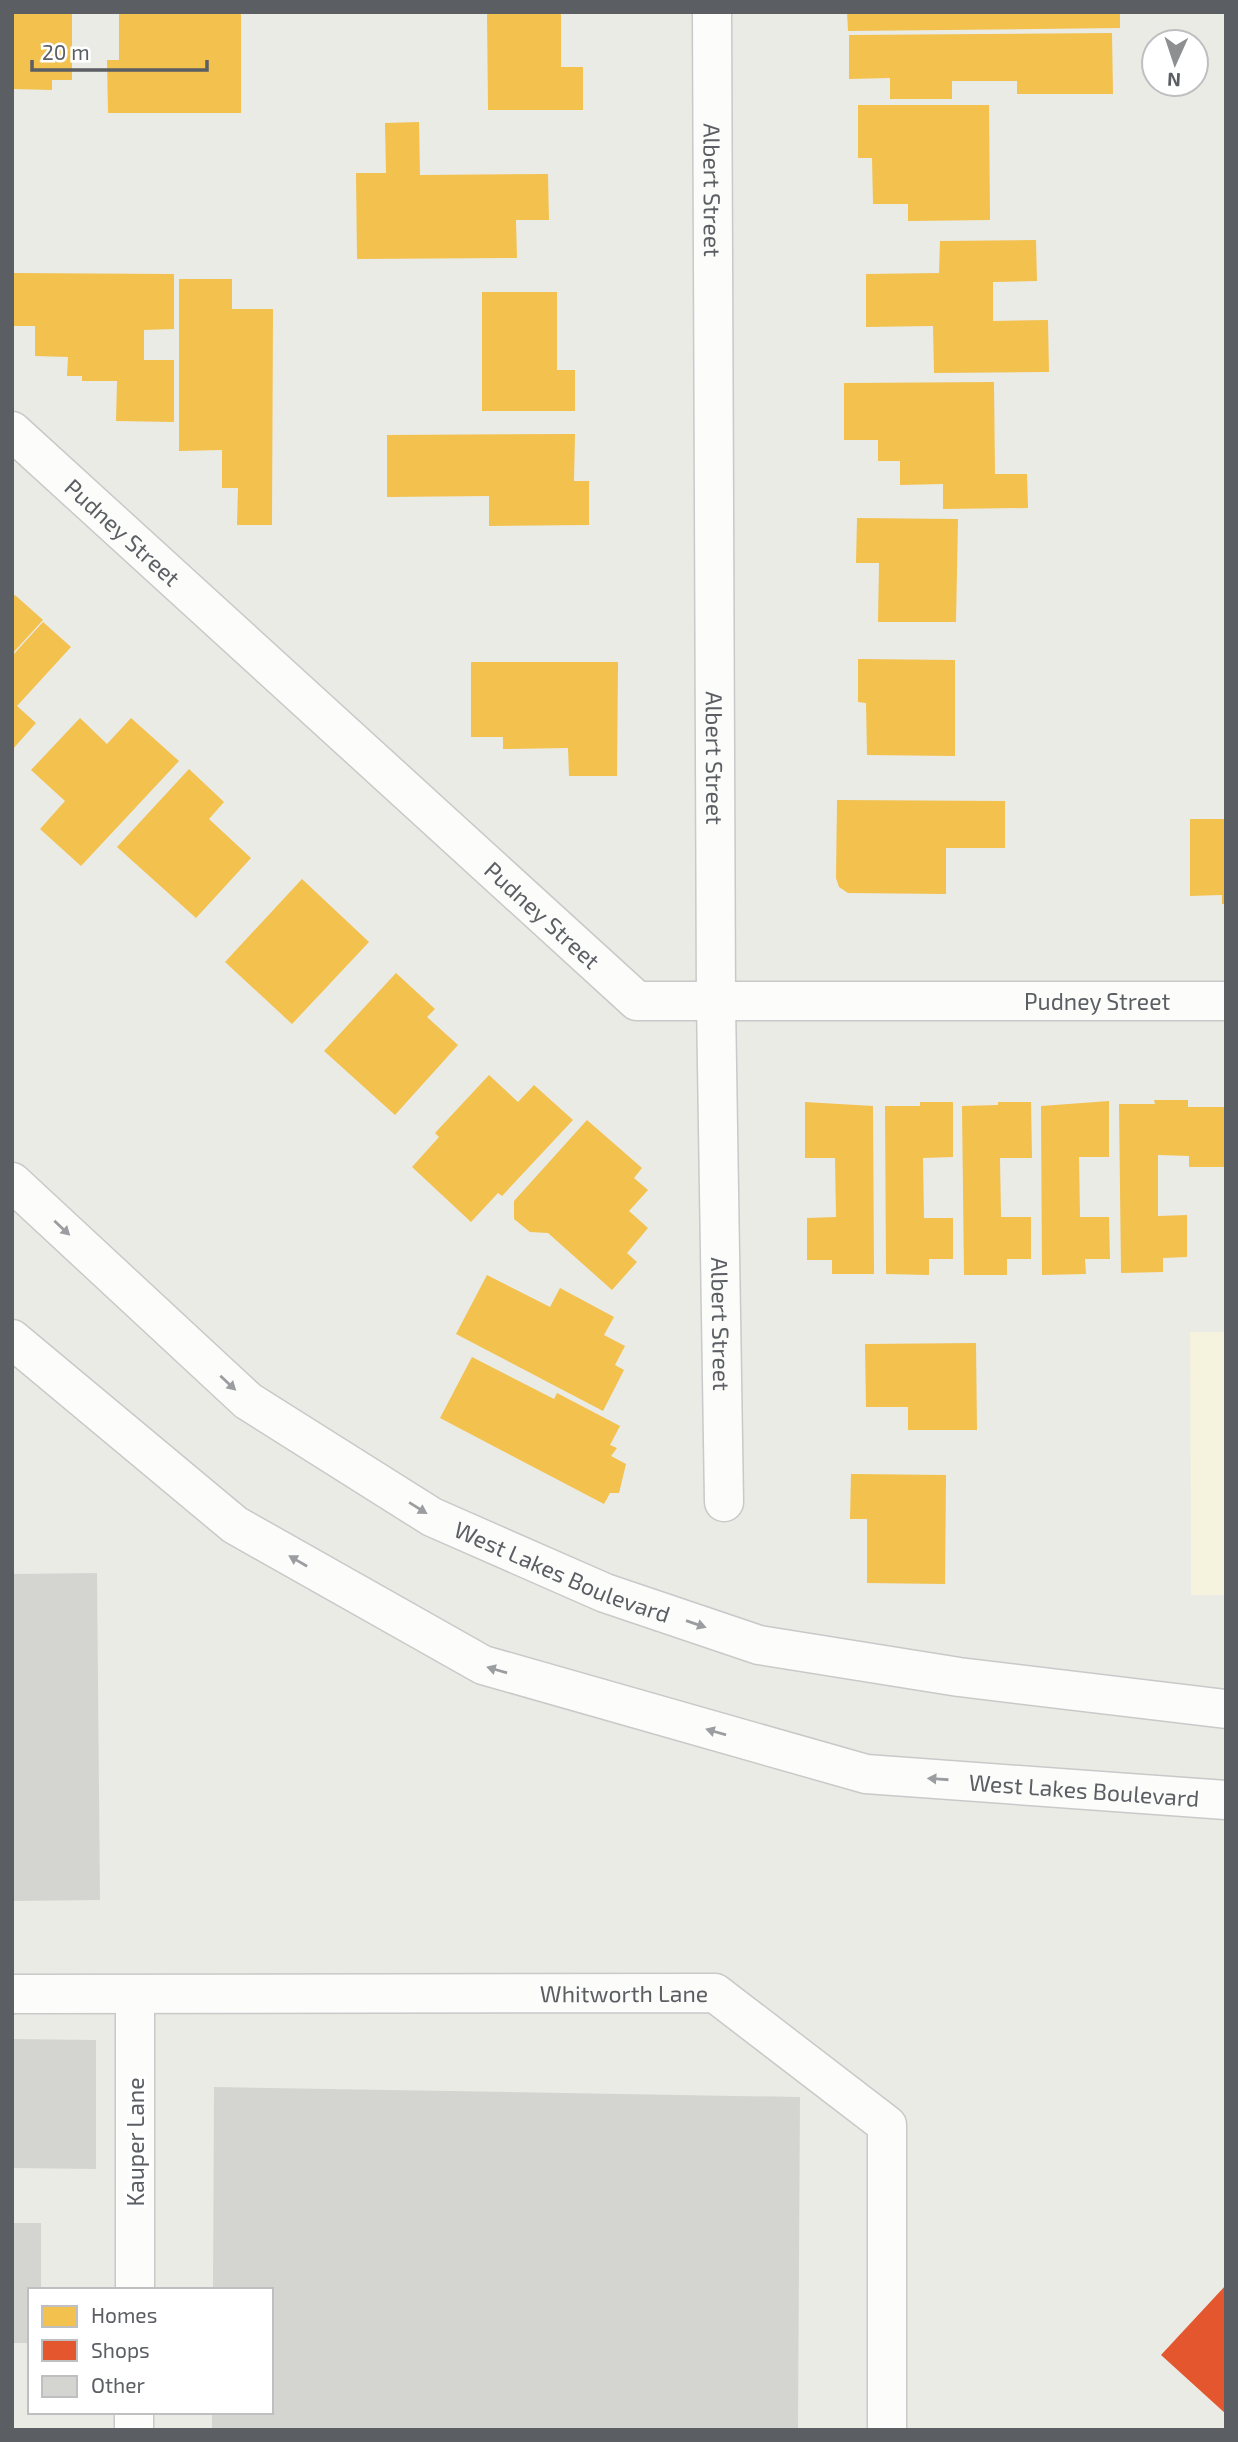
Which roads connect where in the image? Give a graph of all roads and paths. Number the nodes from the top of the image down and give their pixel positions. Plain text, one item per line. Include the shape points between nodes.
1 (712, 12) edge
2 (12, 431) edge
3 (1226, 1001) edge
4 (716, 1003) junction
5 (12, 1182) edge
6 (12, 1339) edge
7 (724, 1502) dead end
8 (1226, 1709) edge
9 (1226, 1800) edge
10 (12, 1994) edge
11 (135, 1995) junction
12 (135, 2288) edge
13 (887, 2430) edge

1 - 4 street, Albert Street
2 - 4 street, Pudney Street via 637,1001
3 - 4 street, Pudney Street
4 - 7 street, Albert Street
5 -> 8 street, West Lakes Boulevard via 247,1401 432,1517 605,1593 759,1645 959,1677
9 -> 6 street, West Lakes Boulevard via 866,1774 483,1665 235,1525
10 - 11 street, Whitworth Lane
11 - 12 street, Kauper Lane
11 - 13 street, Whitworth Lane via 715,1993 887,2125

